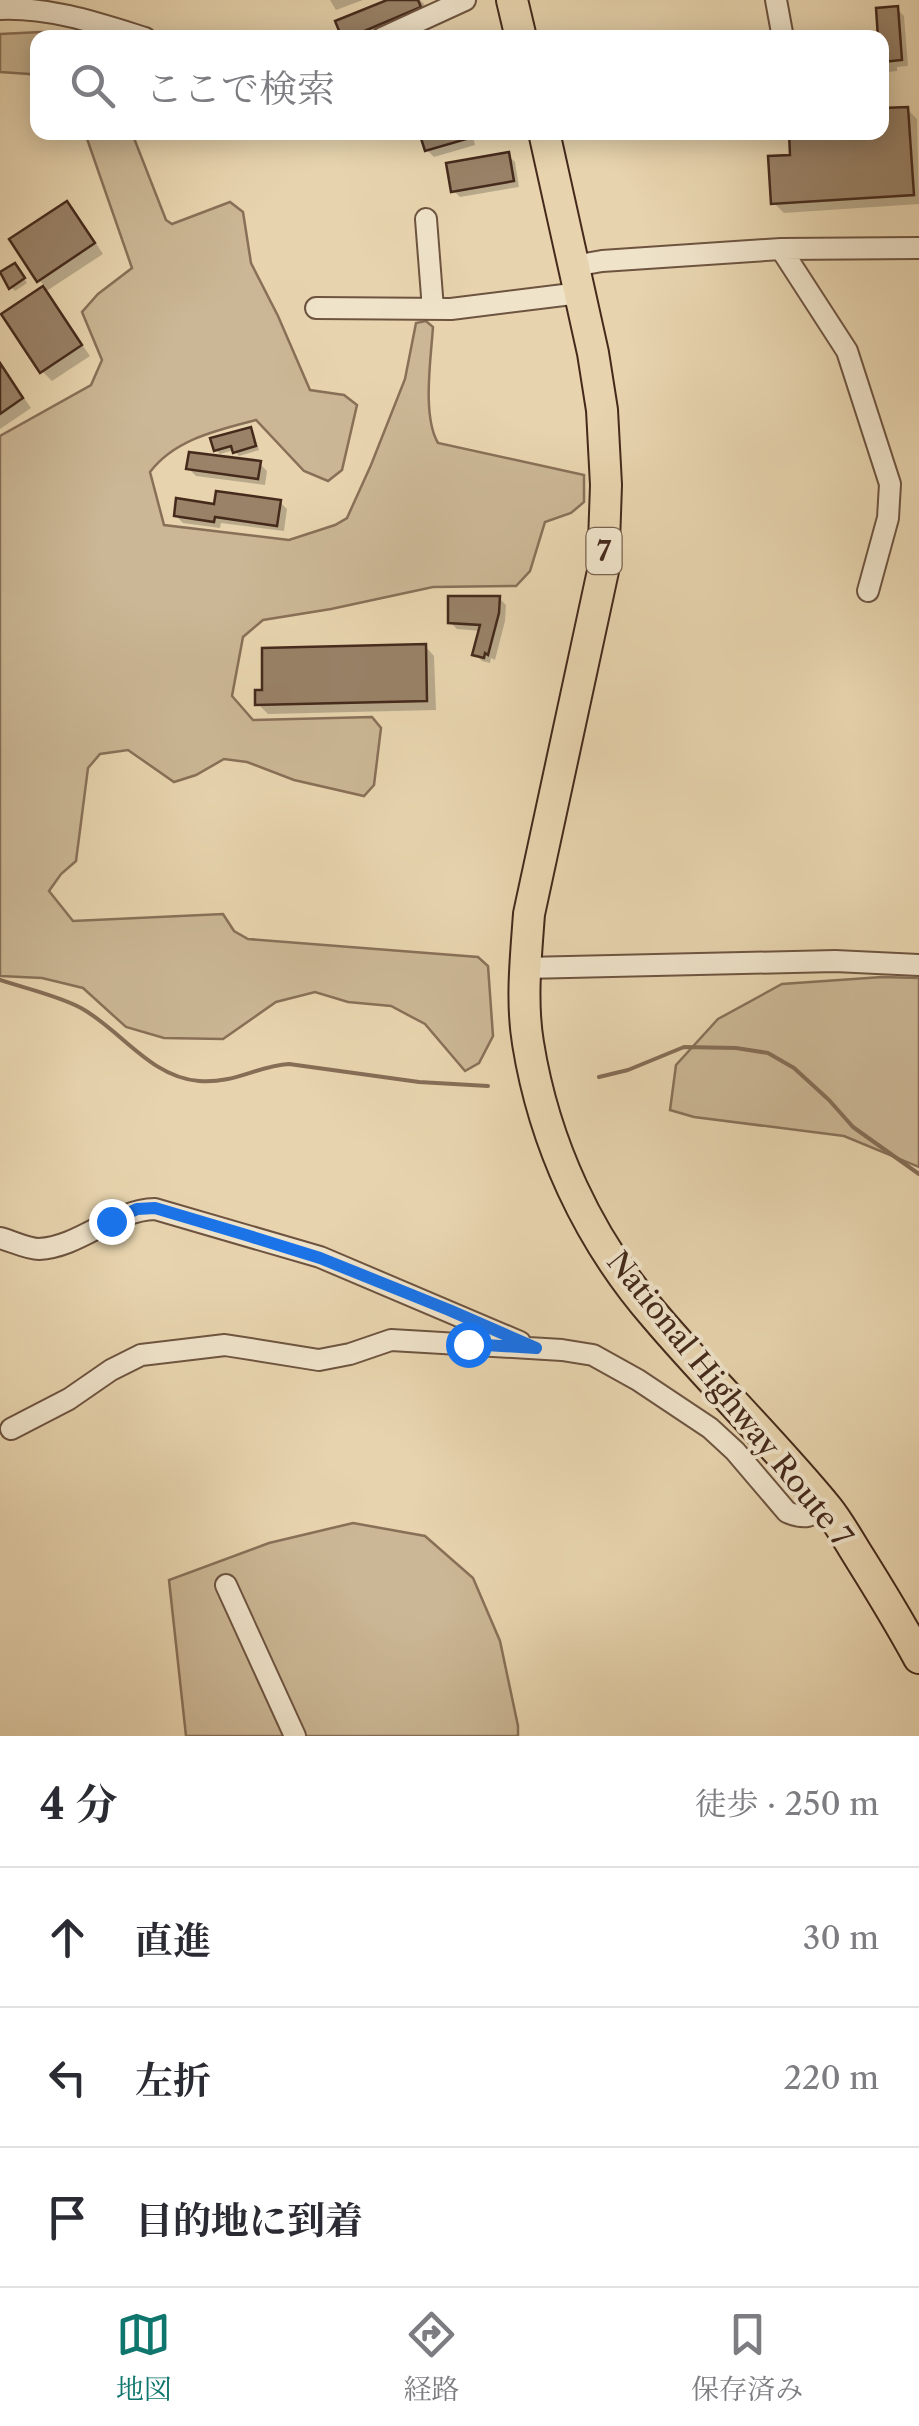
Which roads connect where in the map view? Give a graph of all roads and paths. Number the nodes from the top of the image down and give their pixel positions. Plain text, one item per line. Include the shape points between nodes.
1 (464, 0) edge
2 (512, 0) edge
3 (776, 0) edge
4 (0, 9) edge
5 (116, 30) edge
6 (399, 30) edge
7 (519, 30) edge
8 (782, 30) edge
9 (546, 140) edge
10 (426, 219) dead end
11 (919, 248) edge
12 (781, 249) junction
13 (577, 279) junction
14 (316, 308) dead end
15 (434, 308) junction
16 (868, 591) dead end
17 (919, 966) edge
18 (525, 968) junction
19 (0, 1238) edge
20 (536, 1348) junction
21 (11, 1429) dead end
22 (827, 1508) junction
23 (226, 1585) dead end
24 (908, 1623) edge
25 (919, 1658) edge
26 (295, 1736) edge

1 - 6 street
2 - 7 highway
3 - 8 street
4 - 5 street via 51,12
9 - 13 highway, National Highway Route 7 / 7
10 - 15 street
11 - 12 street
12 - 13 street via 602,262
12 - 16 street via 848,351 890,484
13 - 15 street
13 - 18 highway, National Highway Route 7 / 7 via 602,410 603,571 529,914
14 - 15 street
17 - 18 street via 835,961
18 - 22 highway, National Highway Route 7 / 7 via 527,1040 542,1107 589,1221 652,1314
19 - 20 street via 37,1249 155,1208 320,1258
20 - 21 street via 392,1340 319,1360 225,1345 141,1355
20 - 22 street via 593,1355 671,1402 734,1450 788,1512 810,1516
22 - 24 highway, National Highway Route 7 / 7
23 - 26 street
24 - 25 highway, National Highway Route 7 / 7

